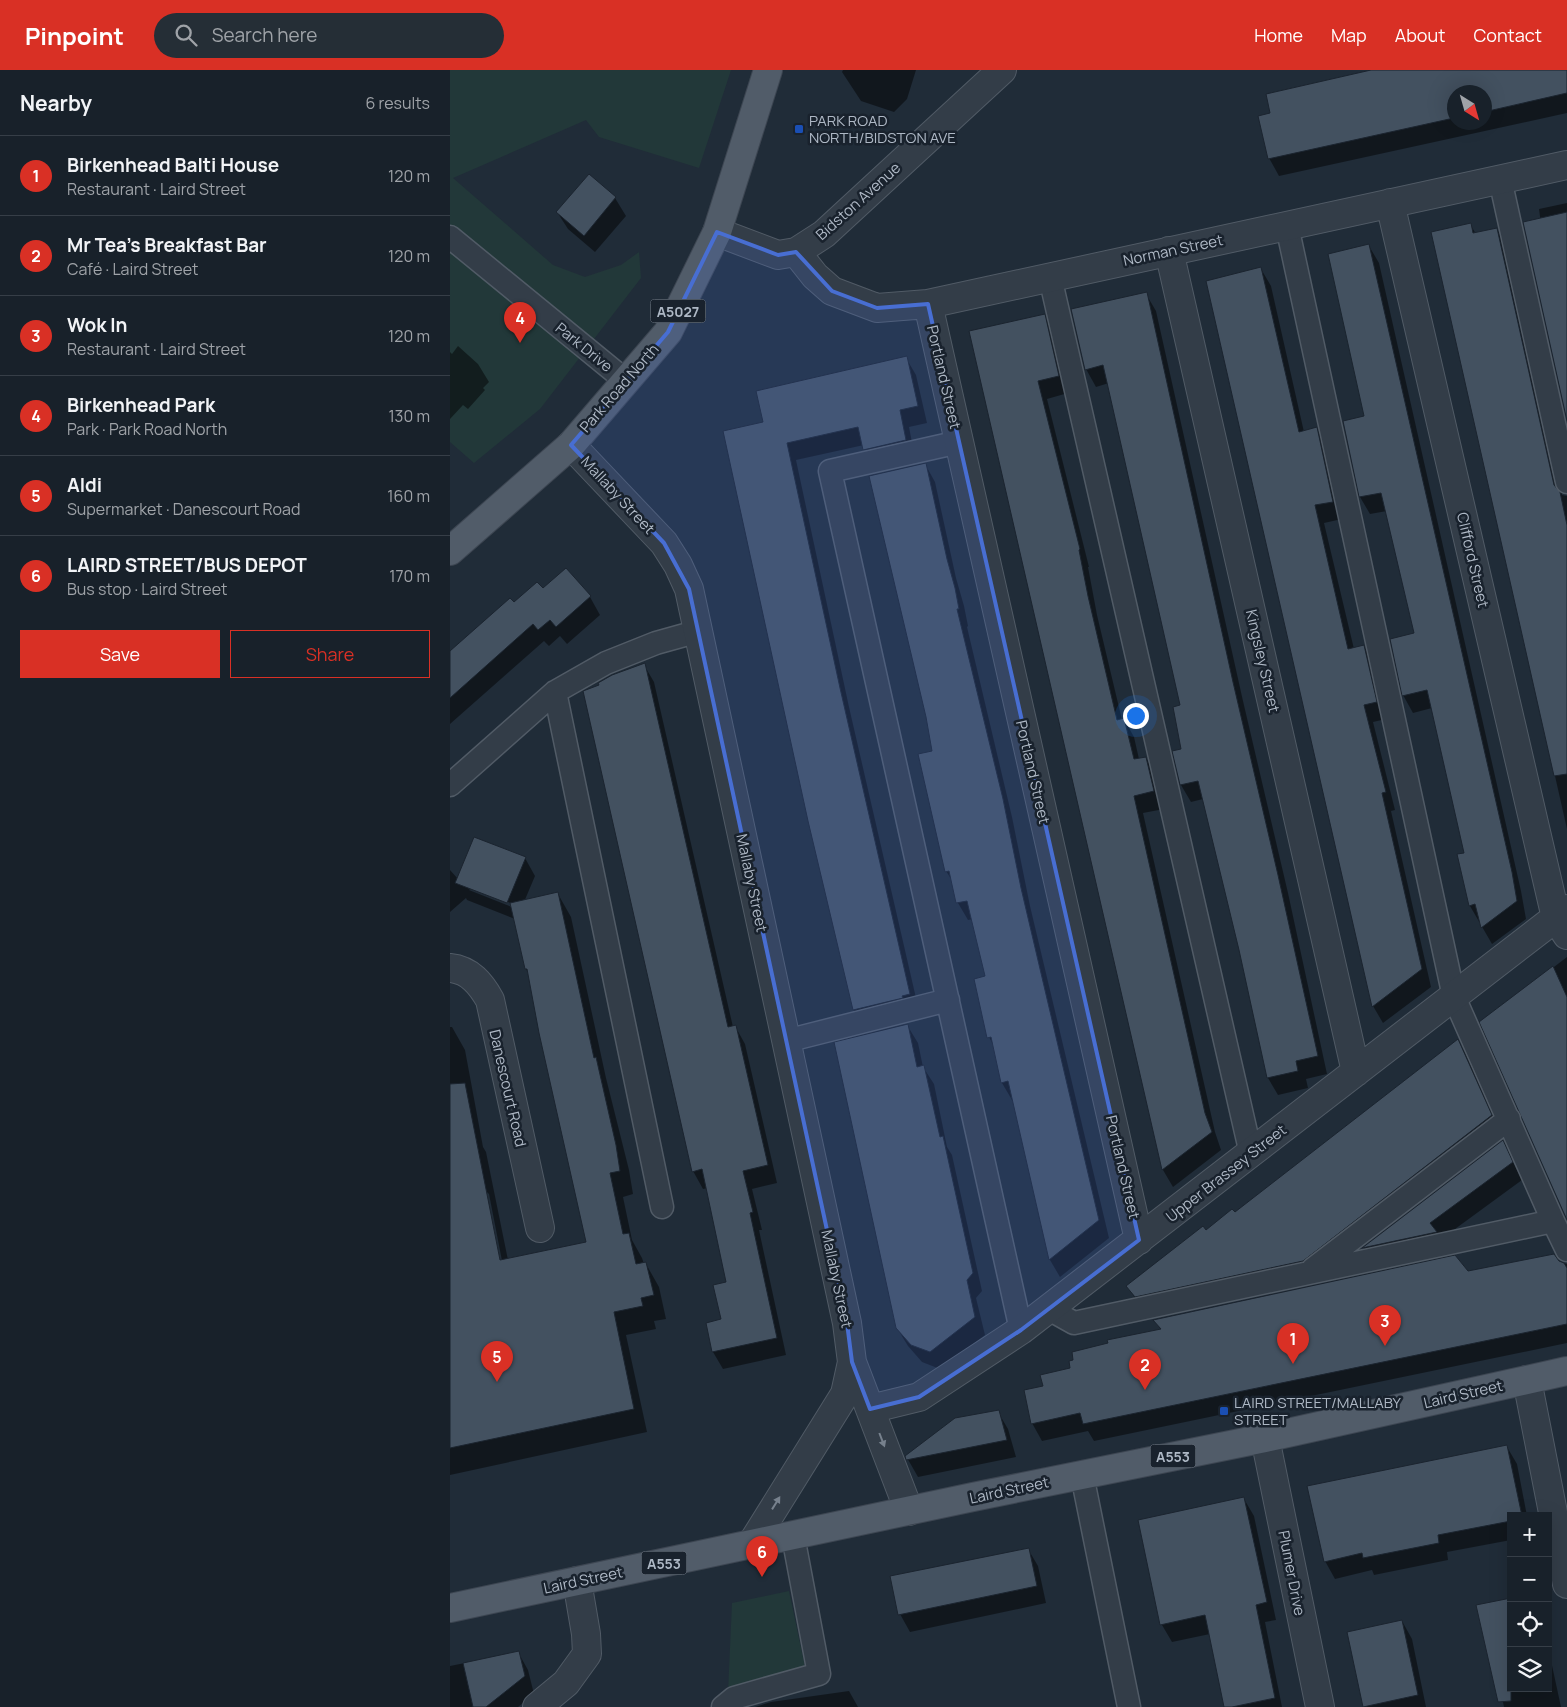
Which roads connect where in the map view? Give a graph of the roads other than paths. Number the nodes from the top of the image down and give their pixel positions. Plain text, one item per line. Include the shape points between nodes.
1 (768, 70) edge
2 (1002, 70) edge
3 (1567, 164) edge
4 (1500, 179) junction
5 (1390, 203) junction
6 (1287, 226) junction
7 (717, 232) junction
8 (450, 237) edge
9 (1169, 251) junction
10 (796, 252) junction
11 (1050, 276) junction
12 (928, 304) junction
13 (626, 381) junction
14 (959, 442) junction
15 (571, 445) junction
16 (1567, 482) edge
17 (450, 551) edge
18 (698, 631) junction
19 (556, 692) junction
20 (450, 785) edge
21 (1563, 921) edge
22 (450, 968) edge
23 (1454, 997) junction
24 (948, 1000) junction
25 (786, 1041) junction
26 (1356, 1072) junction
27 (1508, 1119) junction
28 (1251, 1154) junction
29 (662, 1206) dead end
30 (1553, 1221) junction
31 (540, 1228) dead end
32 (1139, 1240) junction
33 (1567, 1250) edge
34 (1309, 1272) junction
35 (1049, 1310) junction
36 (1021, 1330) junction
37 (852, 1362) junction
38 (1567, 1371) edge
39 (1527, 1380) junction
40 (870, 1409) junction
41 (1265, 1438) junction
42 (1082, 1474) junction
43 (909, 1511) junction
44 (793, 1536) junction
45 (751, 1544) junction
46 (577, 1581) junction
47 (1567, 1584) edge
48 (450, 1608) edge
49 (537, 1707) edge
50 (723, 1707) edge
51 (1129, 1707) edge
52 (1320, 1707) edge

1 - 7 main road, Park Road North / A5027
2 - 10 street, Bidston Avenue via 824,234
3 - 4 street, Norman Street
4 - 5 street, Norman Street
4 - 16 lane
5 - 6 street, Norman Street
5 - 21 street, Clifford Street
6 - 9 street, Norman Street
6 - 23 lane
7 - 10 street via 778,255
7 - 13 main road, Park Road North / A5027 via 668,332
8 - 13 lane, Park Drive
9 - 11 street, Norman Street
9 - 26 street, Kingsley Street
10 - 12 street, Norman Street via 832,291 877,308
11 - 12 street, Norman Street
11 - 28 lane
12 - 14 street, Portland Street
13 - 15 main road, Park Road North / A5027
14 - 24 lane via 830,471
14 - 32 street, Portland Street
15 - 17 main road, Park Road North / A5027
15 - 18 street, Mallaby Street via 664,543 689,590
18 - 19 lane via 606,663
18 - 25 street, Mallaby Street
19 - 20 lane
19 - 29 lane
21 - 23 street, Upper Brassey Street
22 - 31 street, Danescourt Road via 472,976 490,1000
23 - 26 street, Upper Brassey Street
23 - 27 lane
24 - 25 lane
24 - 36 lane
25 - 37 street, Mallaby Street via 847,1323
26 - 28 street, Upper Brassey Street
27 - 30 lane
27 - 34 lane
28 - 32 street, Upper Brassey Street
30 - 33 lane
30 - 34 lane
32 - 35 street, Upper Brassey Street
34 - 35 lane via 1074,1323
35 - 36 street, Upper Brassey Street
36 - 40 street, Upper Brassey Street via 919,1397
37 - 40 street, Mallaby Street
45 -> 37 street, Mallaby Street via 845,1394
38 - 39 main road, Laird Street / A553
39 - 41 main road, Laird Street / A553
39 - 47 street
40 -> 43 street, Mallaby Street
41 - 42 main road, Laird Street / A553
41 - 52 street, Plumer Drive
42 - 43 main road, Laird Street / A553
42 - 51 lane
43 - 44 main road, Laird Street / A553
44 - 45 main road, Laird Street / A553
44 - 50 lane via 819,1674 734,1698
45 - 46 main road, Laird Street / A553
46 - 48 main road, Laird Street / A553
46 - 49 street via 587,1654 566,1683

